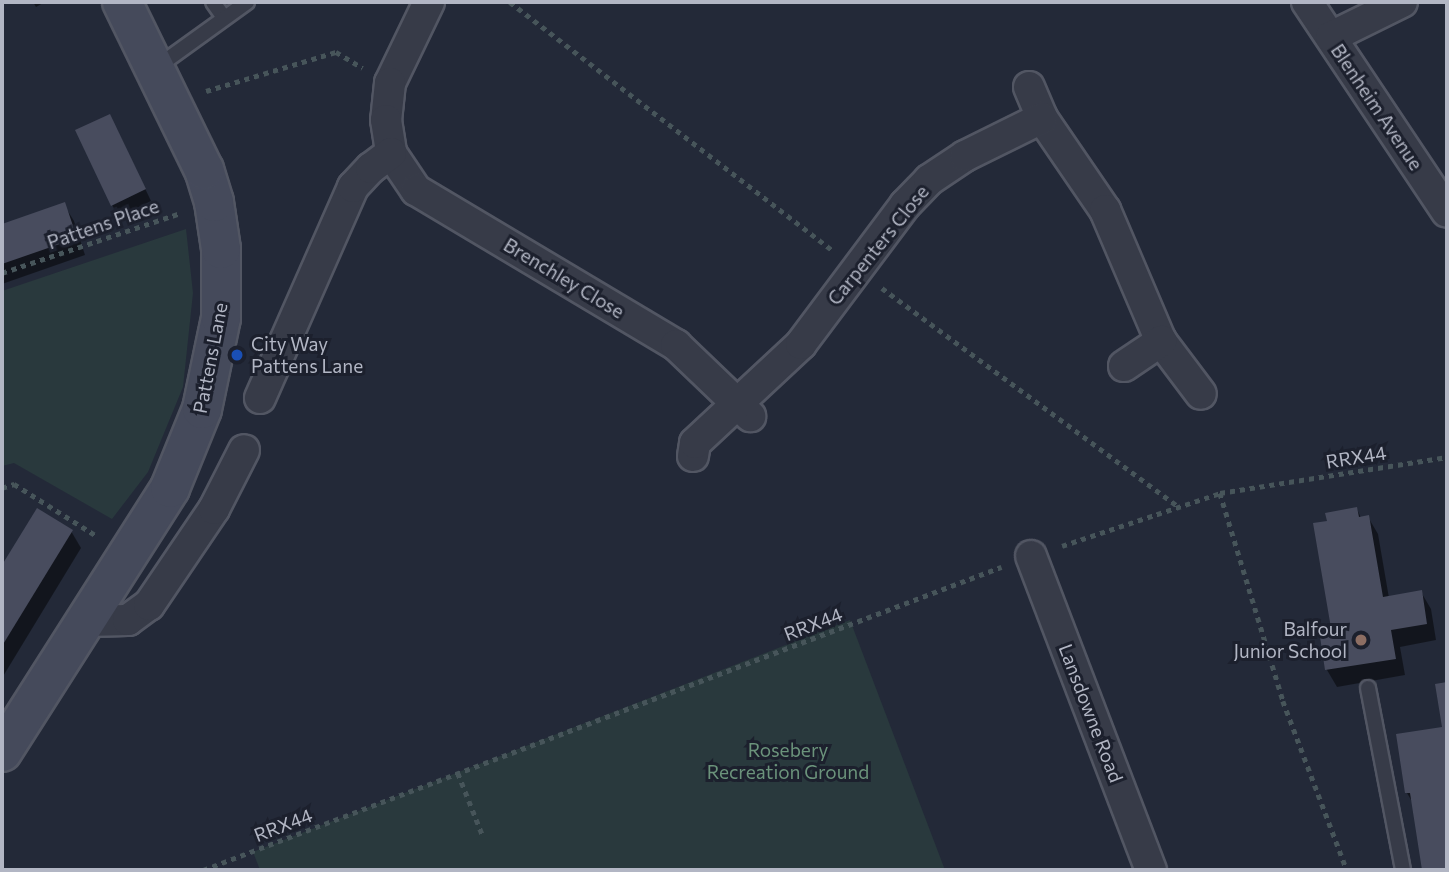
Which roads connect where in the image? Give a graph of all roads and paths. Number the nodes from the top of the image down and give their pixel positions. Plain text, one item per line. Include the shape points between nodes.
1 (122, 2) edge
2 (213, 2) edge
3 (247, 2) edge
4 (429, 2) edge
5 (510, 2) edge
6 (1307, 2) edge
7 (1402, 2) edge
8 (224, 18) junction
9 (1331, 37) junction
10 (390, 83) junction
11 (163, 84) junction
12 (1029, 88) dead end
13 (1042, 117) junction
14 (391, 153) junction
15 (214, 202) junction
16 (1447, 212) edge
17 (856, 269) junction
18 (2, 273) edge
19 (1161, 341) junction
20 (1124, 366) dead end
21 (1201, 394) dead end
22 (261, 398) dead end
23 (744, 410) junction
24 (244, 450) dead end
25 (693, 456) dead end
26 (1447, 457) edge
27 (2, 488) edge
28 (1220, 493) junction
29 (1180, 507) junction
30 (127, 554) junction
31 (1031, 556) junction
32 (85, 621) junction
33 (1368, 688) dead end
34 (2, 752) edge
35 (458, 773) junction
36 (482, 836) dead end
37 (203, 870) edge
38 (1152, 870) edge
39 (1348, 870) edge
40 (1403, 870) edge

1 - 11 street, Pattens Lane
2 - 8 lane
3 - 8 lane
4 - 10 street
5 - 17 path
6 - 9 street, Blenheim Avenue
7 - 9 street
8 - 11 lane
9 - 16 street, Blenheim Avenue
10 - 11 path via 336,52
10 - 14 street via 386,120
11 - 15 street, Pattens Lane via 204,170
12 - 13 street
13 - 17 street, Carpenters Close via 929,180
13 - 19 street via 1105,210
14 - 22 street via 353,187
14 - 23 street, Brenchley Close via 416,190 676,345
15 - 18 path, Pattens Place
15 - 30 street, Pattens Lane via 221,249 221,307 202,409 170,488
17 - 23 street, Carpenters Close via 801,344
17 - 29 path
19 - 20 street
19 - 21 street
23 - 25 street via 695,443
24 - 32 street via 214,509 149,605 128,620
26 - 28 path, RRX44
27 - 30 path via 14,484
28 - 29 path, RRX44
28 - 39 path via 1283,701
29 - 31 path, RRX44
30 - 32 street, Pattens Lane
31 - 35 path, RRX44
31 - 38 street, Lansdowne Road
32 - 34 street, Pattens Lane
33 - 40 lane
35 - 36 path
35 - 37 path, RRX44

